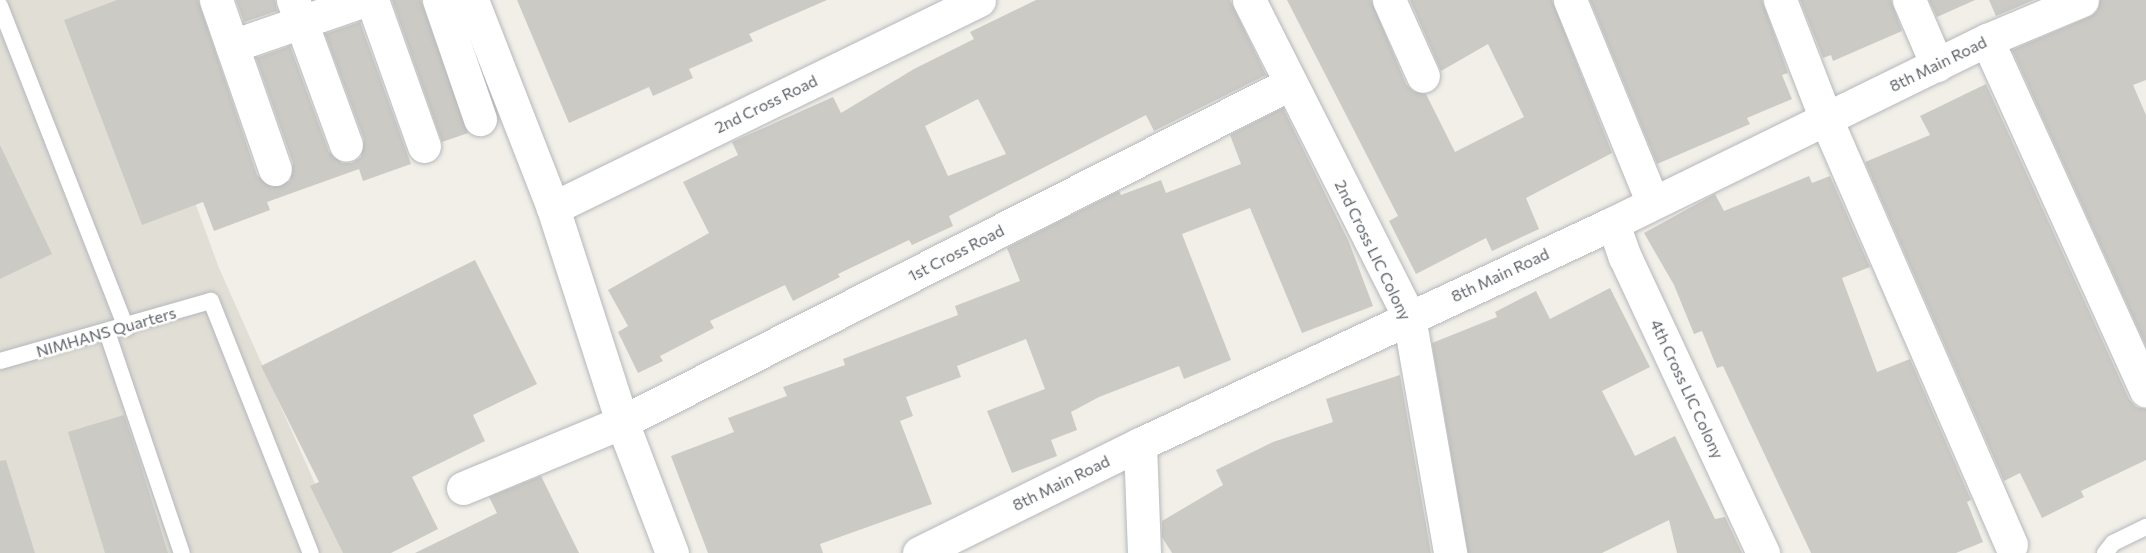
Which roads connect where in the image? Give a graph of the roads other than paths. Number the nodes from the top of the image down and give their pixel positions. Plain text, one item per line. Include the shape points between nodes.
1 (216, 0) edge
2 (365, 0) edge
3 (372, 0) edge
4 (440, 0) edge
5 (472, 0) edge
6 (979, 0) edge
7 (1249, 0) edge
8 (1389, 0) edge
9 (1570, 0) edge
10 (1780, 0) edge
11 (1909, 0) edge
12 (2072, 2) edge
13 (0, 6) edge
14 (297, 11) edge
15 (1987, 40) junction
16 (232, 46) junction
17 (1937, 65) junction
18 (1423, 76) dead end
19 (1289, 84) junction
20 (1826, 118) junction
21 (480, 119) dead end
22 (346, 146) dead end
23 (424, 146) dead end
24 (275, 169) dead end
25 (1653, 203) junction
26 (553, 208) junction
27 (1613, 223) junction
28 (1409, 317) junction
29 (126, 328) junction
30 (107, 333) junction
31 (0, 361) edge
32 (2146, 391) edge
33 (622, 422) junction
34 (1140, 444) junction
35 (463, 488) dead end
36 (2146, 527) edge
37 (2011, 544) dead end
38 (182, 553) edge
39 (311, 553) edge
40 (672, 553) edge
41 (919, 553) edge
42 (1144, 553) edge
43 (1450, 553) edge
44 (1764, 553) edge
45 (2105, 553) edge

1 - 16 street
2 - 14 street
3 - 23 street
4 - 21 street
5 - 26 street
6 - 26 street, 2nd Cross Road
7 - 19 street, 2nd Cross LIC Colony
8 - 18 street
9 - 25 street
10 - 20 street
11 - 17 street
12 - 15 street, 8th Main Road
13 - 29 lane
14 - 16 street
14 - 22 street
15 - 17 street, 8th Main Road
15 - 32 street
16 - 24 street
17 - 20 street, 8th Main Road
19 - 28 street, 2nd Cross LIC Colony
19 - 33 street, 1st Cross Road
20 - 25 street, 8th Main Road
20 - 37 street
25 - 27 street, 8th Main Road
26 - 33 street
27 - 28 street, 8th Main Road
27 - 44 street, 4th Cross LIC Colony via 1625,257
28 - 34 street, 8th Main Road
28 - 43 street, 2nd Cross LIC Colony
29 - 30 lane, NIMHANS Quarters
29 - 39 lane, NIMHANS Quarters via 211,301
30 - 31 lane, NIMHANS Quarters
30 - 38 lane
33 - 35 street, 1st Cross Road
33 - 40 street
34 - 41 street, 8th Main Road
34 - 42 street
36 - 45 lane via 2113,543

